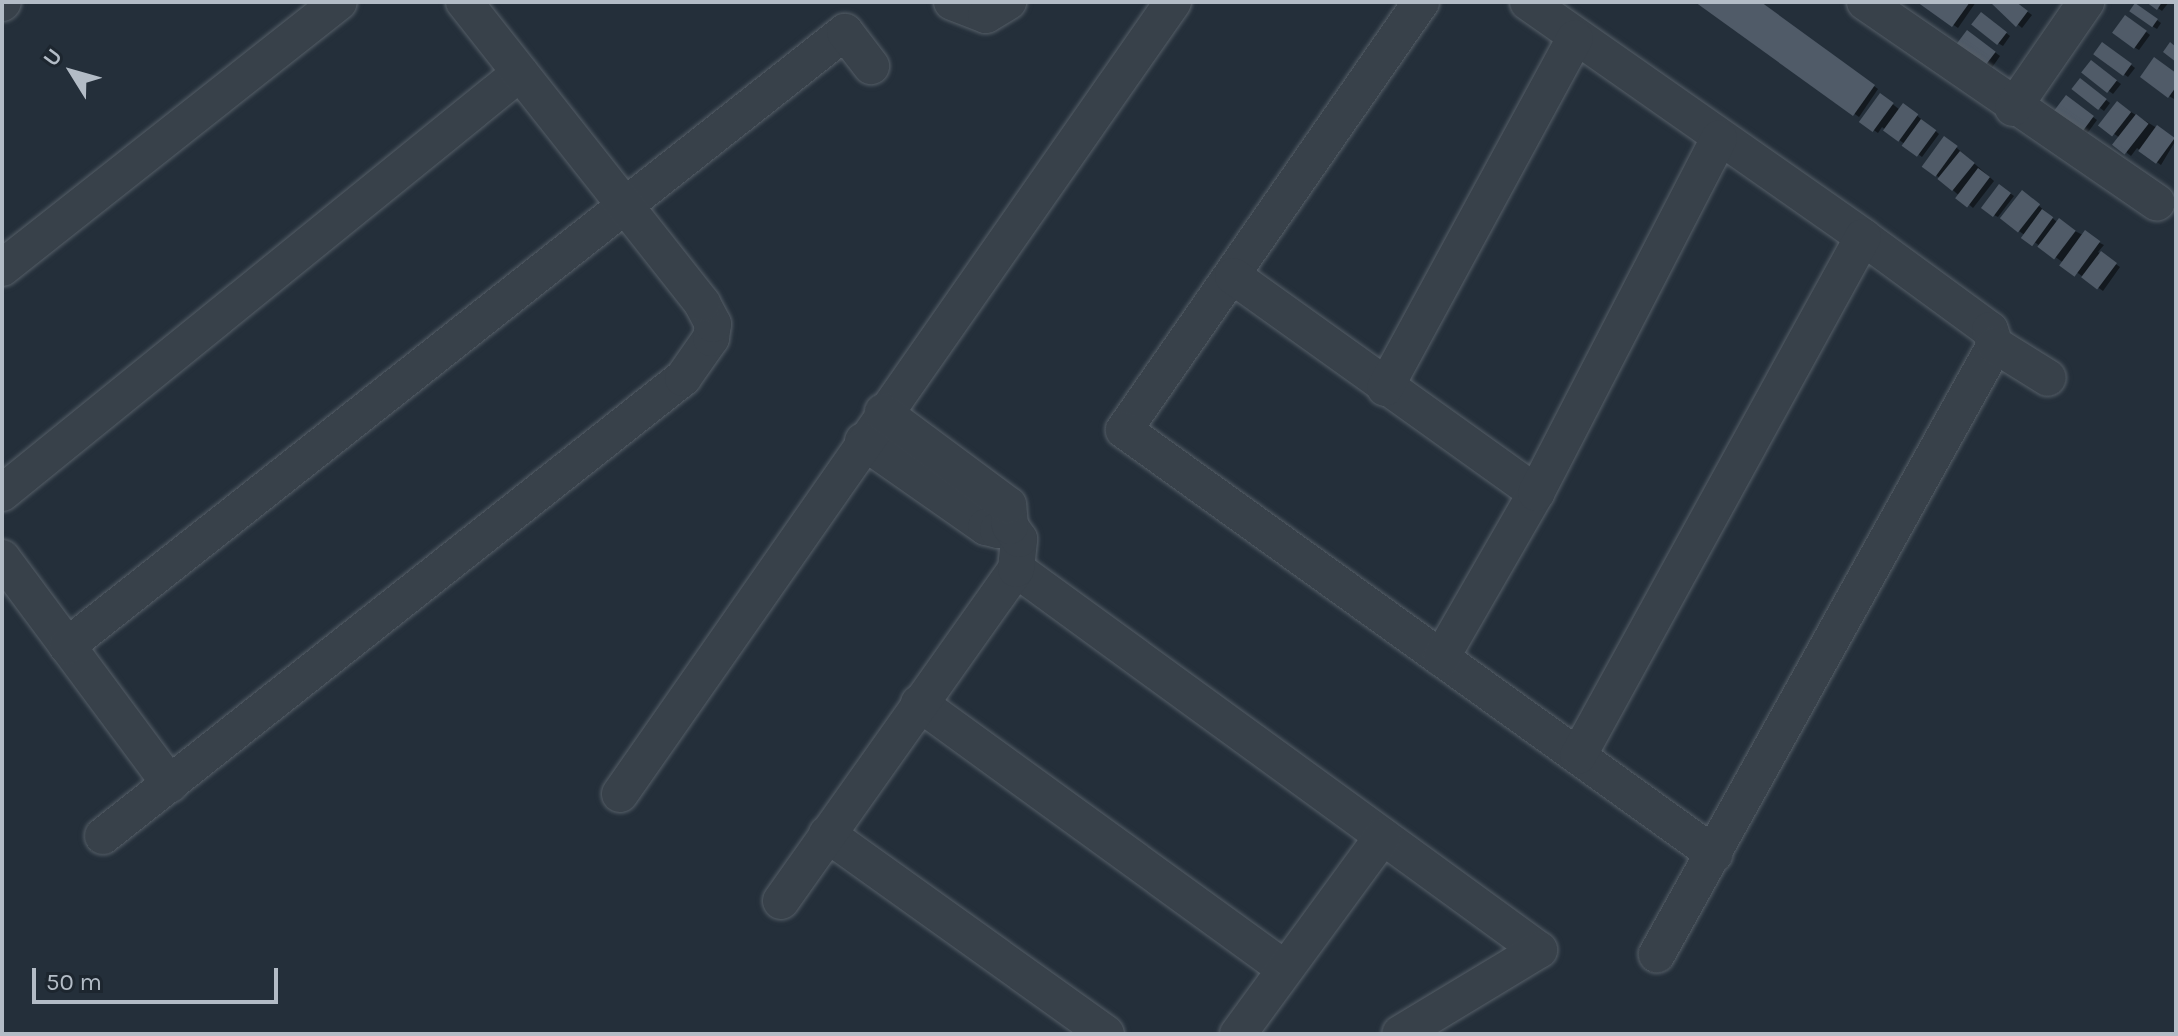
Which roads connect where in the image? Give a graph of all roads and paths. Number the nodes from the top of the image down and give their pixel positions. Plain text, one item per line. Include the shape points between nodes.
1 (339, 2) edge
2 (464, 2) edge
3 (952, 2) edge
4 (1008, 2) edge
5 (1173, 2) edge
6 (1421, 2) edge
7 (1528, 2) edge
8 (2086, 2) edge
9 (1871, 4) edge
10 (1575, 38) junction
11 (871, 66) dead end
12 (520, 73) junction
13 (2013, 108) junction
14 (1719, 139) junction
15 (2157, 203) dead end
16 (625, 206) junction
17 (1863, 237) junction
18 (2, 268) edge
19 (1233, 276) junction
20 (1995, 345) junction
21 (2048, 378) dead end
22 (1385, 388) junction
23 (883, 412) junction
24 (863, 441) junction
25 (2, 493) edge
26 (1536, 493) junction
27 (1010, 526) junction
28 (2, 558) edge
29 (1016, 569) junction
30 (67, 646) junction
31 (1441, 658) junction
32 (919, 703) junction
33 (1578, 756) junction
34 (170, 784) junction
35 (620, 794) dead end
36 (827, 834) junction
37 (103, 836) dead end
38 (1383, 836) junction
39 (1714, 854) junction
40 (781, 901) dead end
41 (1657, 954) dead end
42 (1285, 969) junction
43 (1106, 1034) edge
44 (1238, 1034) edge
45 (1400, 1034) edge

1 - 18 street
2 - 12 street
3 - 4 street via 986,15
5 - 23 street
6 - 19 street
7 - 10 street
8 - 13 street
9 - 13 street
10 - 14 street
10 - 22 street
11 - 16 street via 845,32
12 - 16 street
12 - 25 street
13 - 15 street
14 - 17 street
14 - 26 street
16 - 30 street
16 - 34 street via 713,324 695,366
17 - 20 street via 1990,330
17 - 33 street
19 - 22 street
19 - 31 street via 1124,430
20 - 21 street
20 - 39 street
22 - 26 street
23 - 24 street
23 - 27 street via 994,492 1008,505
24 - 27 street via 986,527
24 - 35 street
26 - 31 street
27 - 29 street via 1019,539
28 - 30 street
29 - 32 street
29 - 38 street
30 - 34 street
31 - 33 street
32 - 36 street
32 - 42 street
33 - 39 street
34 - 37 street
36 - 40 street
36 - 43 street
38 - 42 street
38 - 45 street via 1539,950
39 - 41 street
42 - 44 street

